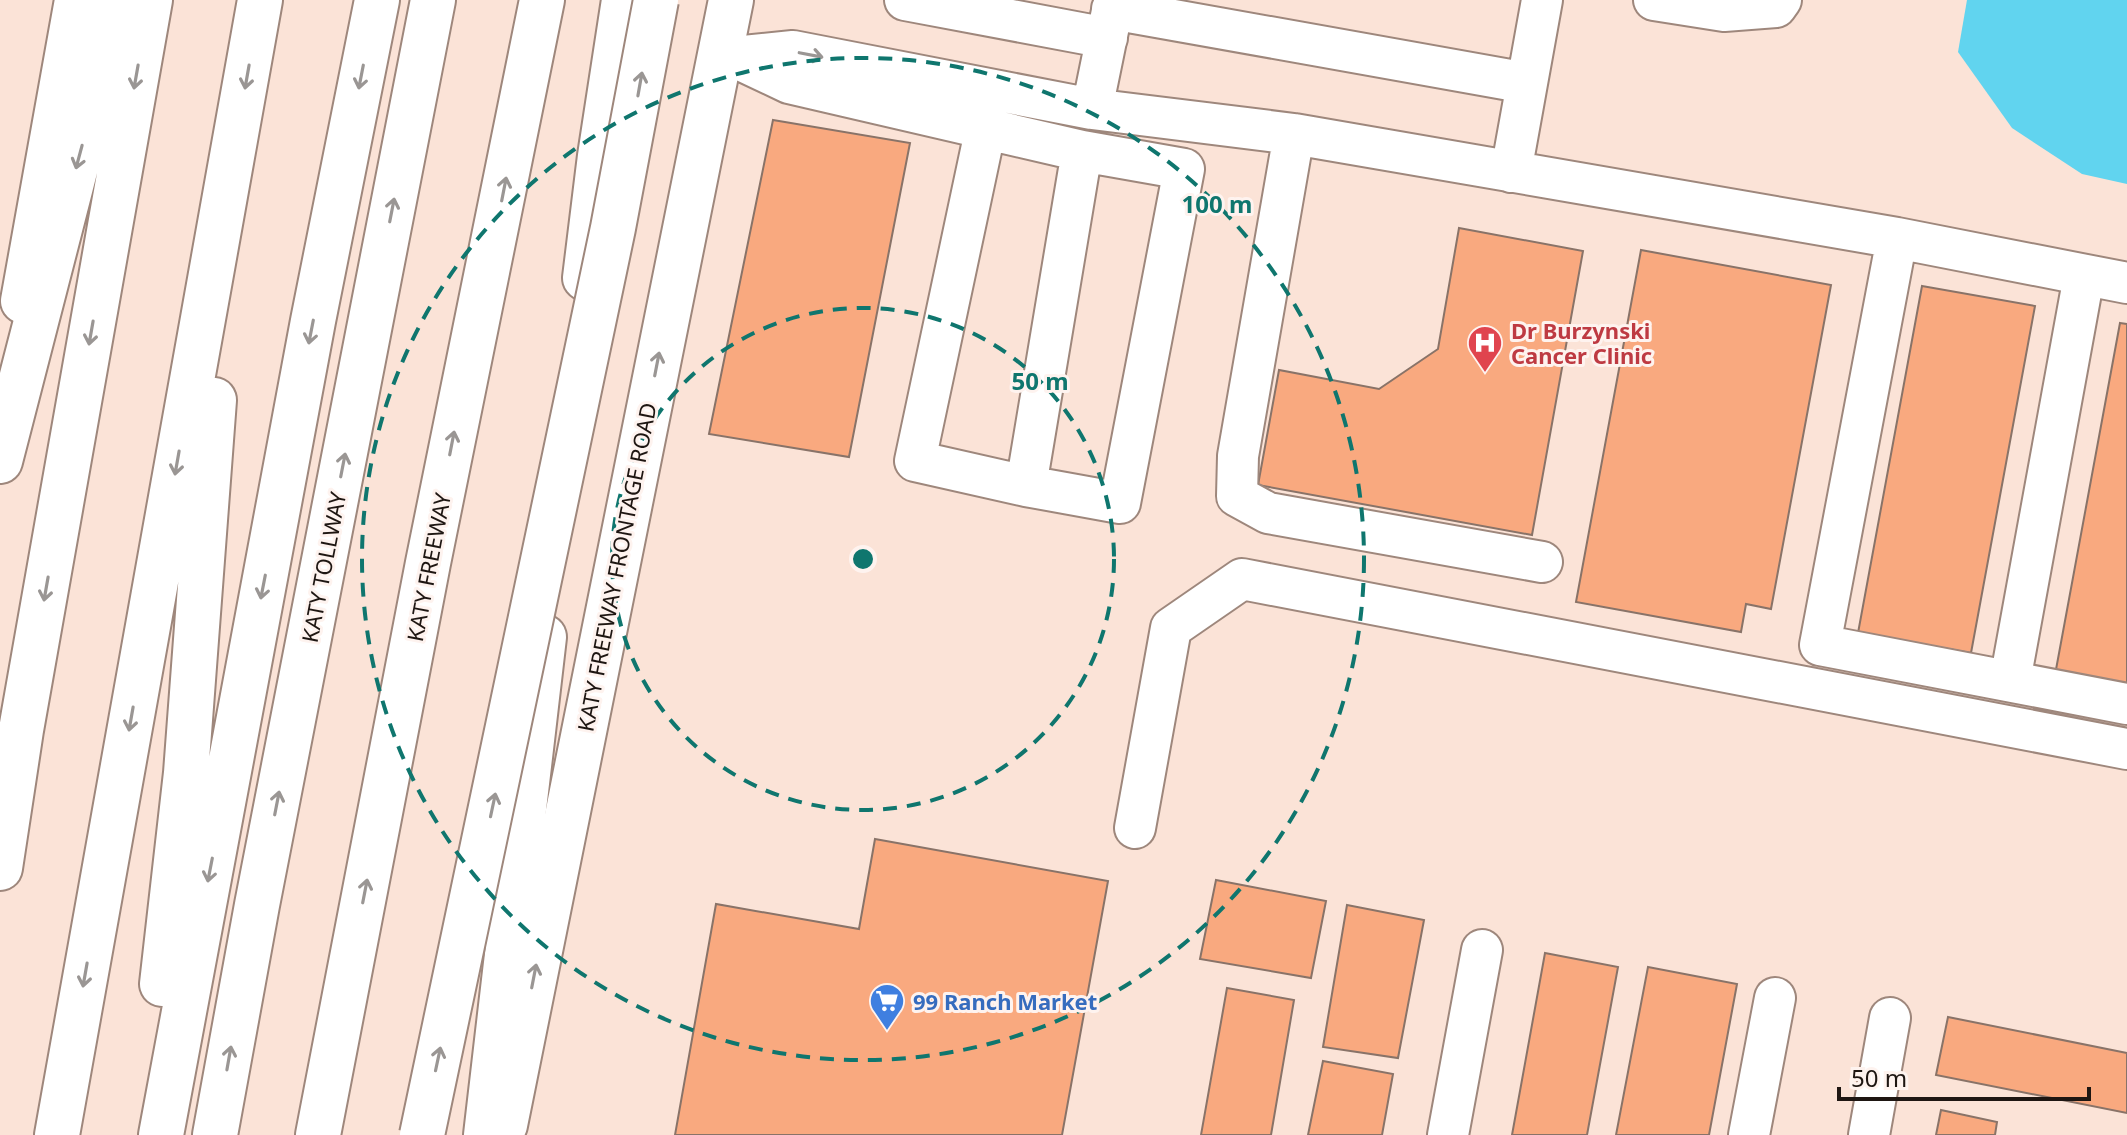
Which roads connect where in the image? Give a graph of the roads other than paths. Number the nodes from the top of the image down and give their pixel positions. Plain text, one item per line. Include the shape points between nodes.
1 (77, 0) edge
2 (119, 0) edge
3 (150, 0) edge
4 (260, 0) edge
5 (377, 0) edge
6 (433, 0) edge
7 (542, 0) edge
8 (624, 0) edge
9 (656, 0) edge
10 (731, 0) edge
11 (905, 0) edge
12 (1542, 0) edge
13 (1654, 0) edge
14 (1781, 0) edge
15 (1111, 16) edge
16 (727, 56) junction
17 (1527, 83) junction
18 (1092, 109) junction
19 (986, 127) junction
20 (1294, 134) junction
21 (1082, 151) junction
22 (231, 166) junction
23 (1511, 172) junction
24 (1897, 238) junction
25 (2084, 276) junction
26 (2127, 283) edge
27 (0, 430) edge
28 (0, 461) edge
29 (1026, 486) junction
30 (1542, 562) dead end
31 (2010, 681) junction
32 (2127, 704) edge
33 (2127, 749) edge
34 (1135, 828) dead end
35 (0, 868) edge
36 (1482, 950) dead end
37 (350, 968) junction
38 (1775, 998) dead end
39 (1890, 1018) dead end
40 (57, 1135) edge
41 (145, 1135) edge
42 (161, 1135) edge
43 (215, 1135) edge
44 (301, 1135) edge
45 (318, 1135) edge
46 (422, 1135) edge
47 (486, 1135) edge
48 (502, 1135) edge
49 (1448, 1135) edge
50 (1749, 1135) edge
51 (1869, 1135) edge

1 - 27 main road
2 -> 28 main road
3 -> 35 main road
4 -> 22 main road
5 -> 42 main road
43 -> 6 main road, KATY TOLLWAY
37 -> 7 main road, KATY FREEWAY
8 - 47 main road via 600,156
46 -> 9 main road, bridge
10 - 16 main road, KATY FREEWAY FRONTAGE ROAD
11 - 15 lane
12 - 17 lane
13 - 14 lane via 1724,11 1776,7
15 - 17 lane
15 - 18 lane
16 -> 18 lane via 793,51
16 - 19 lane via 789,83
48 -> 16 main road, KATY FREEWAY FRONTAGE ROAD
17 - 23 lane
18 - 20 lane
19 - 21 lane
19 - 29 lane via 915,461
20 - 23 lane
20 - 30 lane via 1238,456 1237,496 1268,513
21 - 29 lane
21 - 29 lane via 1184,169 1120,503
22 -> 40 main road
22 - 41 main road via 186,773
23 - 24 lane
24 - 25 lane
24 - 31 lane via 1820,645
25 - 26 lane
25 - 31 lane
31 - 32 lane
33 - 34 lane via 1242,579 1171,628
36 - 49 lane
37 - 44 main road
37 - 45 main road, KATY FREEWAY
38 - 50 lane
39 - 51 lane

